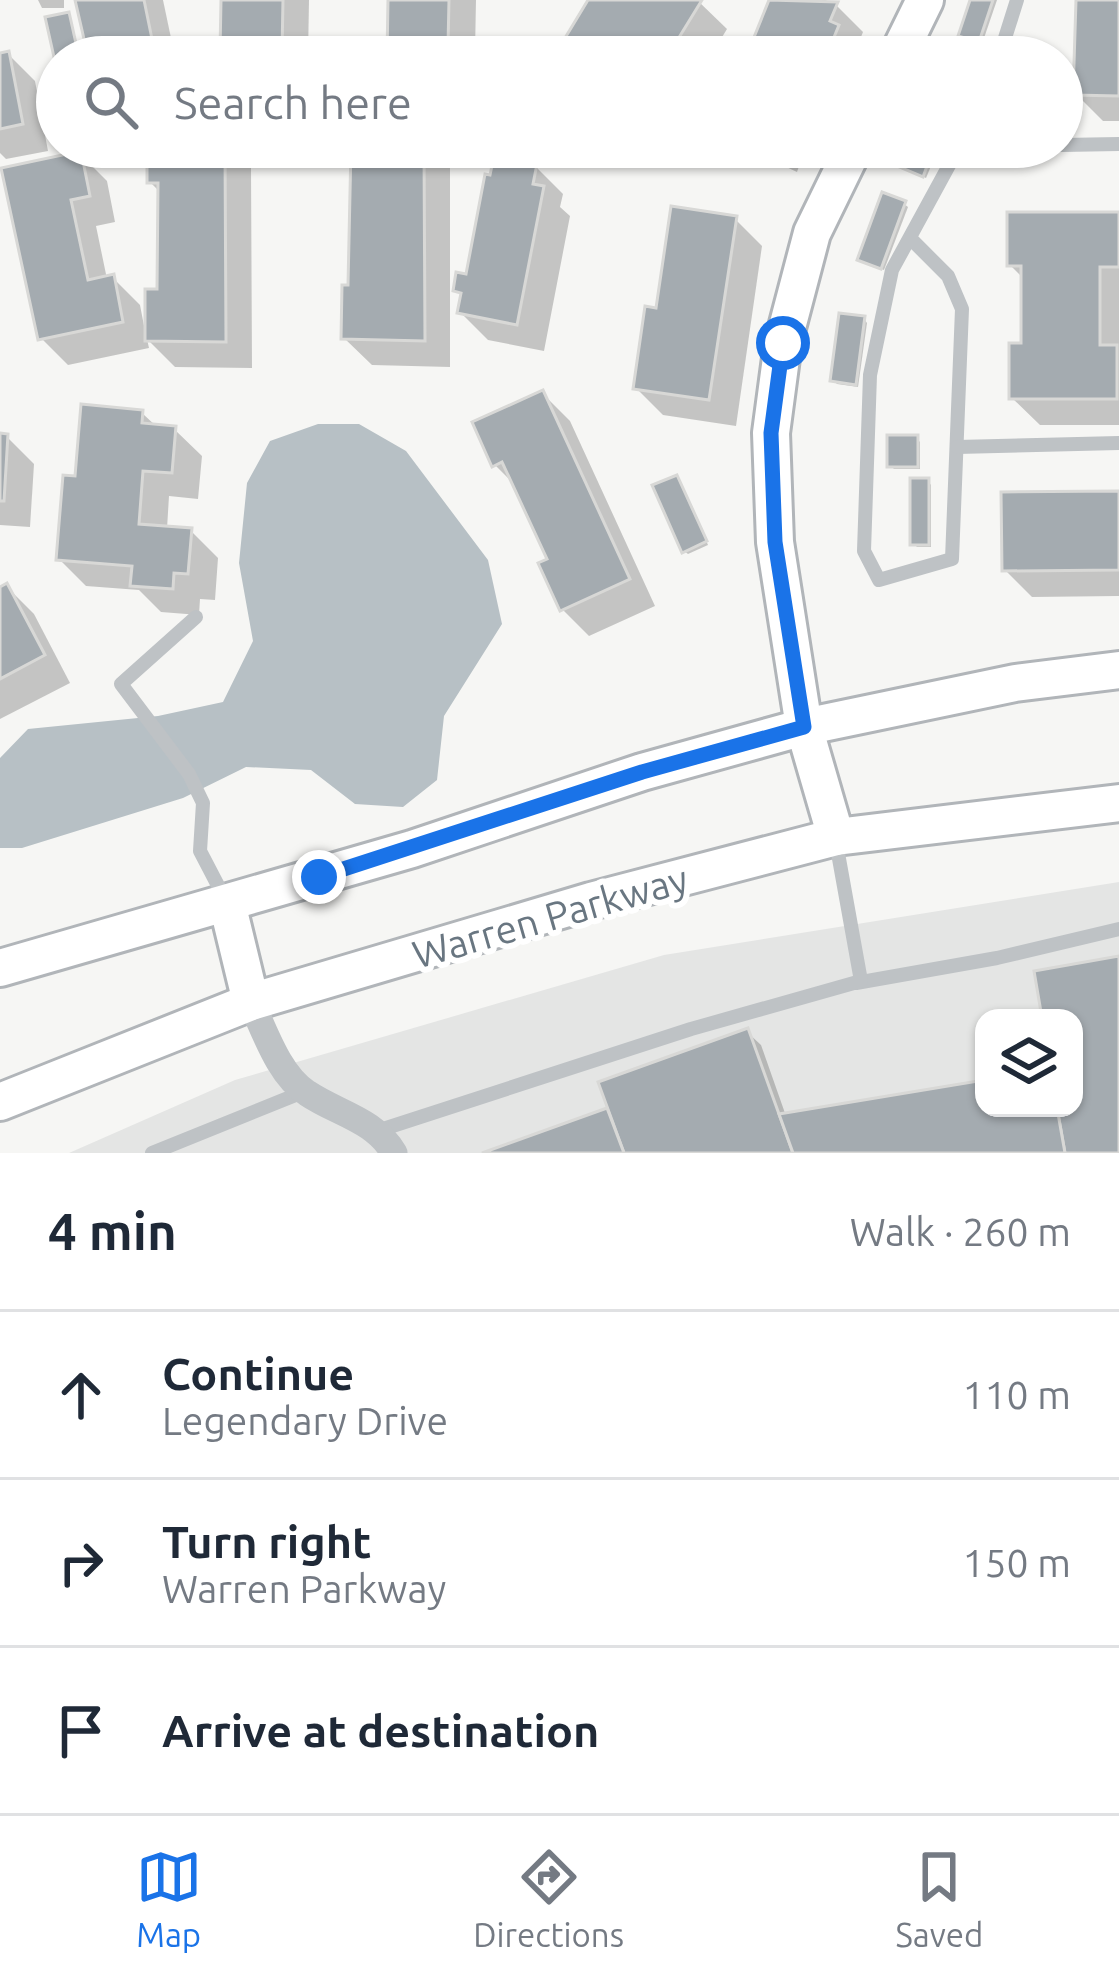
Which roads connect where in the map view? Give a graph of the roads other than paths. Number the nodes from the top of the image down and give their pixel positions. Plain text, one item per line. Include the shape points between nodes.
1 (925, 0) edge
2 (1017, 0) edge
3 (907, 36) edge
4 (1006, 36) edge
5 (1119, 144) edge
6 (1083, 145) edge
7 (844, 168) edge
8 (947, 168) edge
9 (911, 239) junction
10 (1119, 443) edge
11 (957, 447) junction
12 (196, 617) dead end
13 (1119, 670) edge
14 (804, 727) junction
15 (1119, 803) edge
16 (836, 837) junction
17 (227, 903) junction
18 (1119, 929) edge
19 (0, 968) edge
20 (856, 983) junction
21 (251, 1002) junction
22 (304, 1092) junction
23 (0, 1102) edge
24 (385, 1142) edge
25 (152, 1153) edge

1 - 3 main road
2 - 4 lane
5 - 6 lane
7 - 14 main road via 812,233 783,343 771,433 775,542
8 - 9 lane
9 - 11 lane via 948,276 962,309
9 - 11 lane via 892,270 869,375 864,551 879,580 952,559
10 - 11 lane
12 - 17 lane via 122,684 203,803 200,851
13 - 14 main road
14 - 16 main road
14 - 17 main road
15 - 16 main road, Warren Parkway
16 - 20 lane
16 - 21 main road, Warren Parkway
17 - 19 main road
17 - 21 main road
18 - 20 lane
20 - 24 lane via 691,1029
21 - 22 street
21 - 23 main road, Warren Parkway
22 - 24 street
22 - 25 lane

